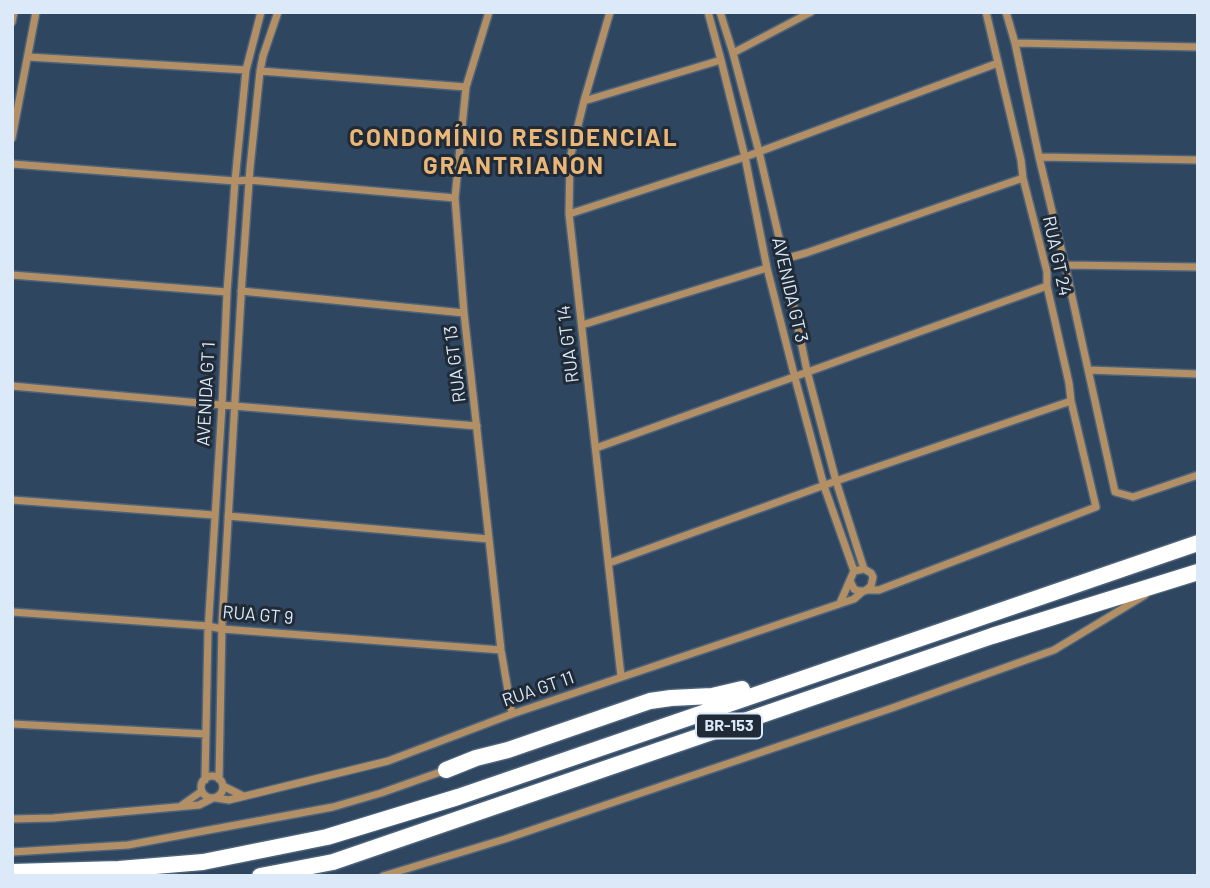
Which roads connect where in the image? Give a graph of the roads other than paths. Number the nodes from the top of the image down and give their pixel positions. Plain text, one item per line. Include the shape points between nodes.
1 (14, 12) edge
2 (36, 12) edge
3 (261, 12) edge
4 (278, 12) edge
5 (489, 12) edge
6 (611, 12) edge
7 (708, 12) edge
8 (720, 12) edge
9 (811, 12) edge
10 (986, 12) edge
11 (1006, 12) edge
12 (12, 22) edge
13 (1015, 43) junction
14 (1198, 47) edge
15 (733, 53) junction
16 (28, 57) junction
17 (722, 60) junction
18 (998, 64) junction
19 (246, 70) junction
20 (260, 71) junction
21 (466, 87) junction
22 (583, 101) junction
23 (12, 138) edge
24 (759, 152) junction
25 (745, 157) junction
26 (1039, 158) junction
27 (1198, 160) edge
28 (12, 164) edge
29 (1023, 178) junction
30 (249, 180) junction
31 (235, 181) junction
32 (455, 198) junction
33 (569, 214) junction
34 (784, 259) junction
35 (1065, 265) junction
36 (1198, 267) edge
37 (767, 268) junction
38 (12, 275) edge
39 (1047, 286) junction
40 (241, 291) junction
41 (227, 292) junction
42 (464, 313) junction
43 (582, 325) junction
44 (1088, 370) junction
45 (807, 371) junction
46 (1198, 374) edge
47 (795, 378) junction
48 (12, 386) edge
49 (1071, 401) junction
50 (222, 405) junction
51 (235, 405) junction
52 (477, 426) junction
53 (596, 448) junction
54 (1198, 475) edge
55 (836, 481) junction
56 (824, 486) junction
57 (12, 500) edge
58 (1096, 507) joint
59 (214, 515) junction
60 (228, 516) junction
61 (489, 539) junction
62 (1198, 543) edge
63 (609, 563) junction
64 (864, 569) junction
65 (854, 571) junction
66 (1198, 572) edge
67 (873, 576) junction
68 (850, 581) junction
69 (1166, 582) junction
70 (894, 584) junction
71 (865, 591) junction
72 (839, 603) junction
73 (12, 612) edge
74 (208, 626) junction
75 (222, 629) junction
76 (502, 650) junction
77 (621, 676) junction
78 (776, 687) junction
79 (512, 715) junction
80 (12, 724) edge
81 (206, 734) junction
82 (446, 770) junction
83 (205, 780) junction
84 (221, 783) junction
85 (202, 791) junction
86 (244, 796) junction
87 (458, 796) junction
88 (213, 798) junction
89 (182, 806) junction
90 (12, 819) edge
91 (12, 852) edge
92 (12, 872) edge
93 (260, 876) edge
94 (383, 876) edge

1 - 12 street
2 - 16 street
3 - 19 street, AVENIDA GT 1
4 - 20 street, AVENIDA GT 1
5 - 21 street, RUA GT 13
6 - 22 street, RUA GT 14
7 - 17 street, AVENIDA GT 3
8 - 15 street, AVENIDA GT 3
9 - 15 street
10 - 18 street, RUA GT 24
11 - 13 street
13 - 14 street
13 - 26 street
15 - 24 street, AVENIDA GT 3
16 - 19 street
16 - 23 street
17 - 22 street
17 - 25 street, AVENIDA GT 3
18 - 24 street
18 - 29 street, RUA GT 24
19 - 31 street, AVENIDA GT 1
20 - 21 street
20 - 30 street, AVENIDA GT 1
21 - 32 street, RUA GT 13
22 - 33 street, RUA GT 14 via 570,158
24 - 25 street
24 - 34 street, AVENIDA GT 3
25 - 33 street
25 - 37 street, AVENIDA GT 3
26 - 27 street
26 - 35 street
28 - 31 street
29 - 34 street
29 - 39 street, RUA GT 24
30 - 31 street
30 - 32 street
30 - 40 street, AVENIDA GT 1
31 - 41 street, AVENIDA GT 1
32 - 42 street, RUA GT 13
33 - 43 street, RUA GT 14
34 - 45 street, AVENIDA GT 3
35 - 36 street
35 - 44 street
37 - 43 street
37 - 47 street, AVENIDA GT 3
38 - 41 street
39 - 45 street
39 - 49 street, RUA GT 24
40 - 42 street
40 - 51 street, AVENIDA GT 1
41 - 50 street, AVENIDA GT 1
42 - 52 street, RUA GT 13
43 - 53 street, RUA GT 14
44 - 46 street
44 - 54 street via 1115,492 1133,497
45 - 47 street
45 - 55 street, AVENIDA GT 3
47 - 53 street
47 - 56 street, AVENIDA GT 3
48 - 50 street
49 - 55 street
49 - 58 street, RUA GT 24
50 - 51 street
50 - 59 street, AVENIDA GT 1
51 - 52 street
51 - 60 street, AVENIDA GT 1
52 - 61 street, RUA GT 13
53 - 63 street, RUA GT 14
55 - 56 street
55 - 64 street, AVENIDA GT 3
56 - 63 street
56 - 65 street, AVENIDA GT 3
57 - 59 street
58 - 70 street, RUA GT 11
59 - 74 street, AVENIDA GT 1
60 - 61 street
60 - 75 street, AVENIDA GT 1
61 - 76 street, RUA GT 13
62 - 78 highway, BR-153
63 - 77 street, RUA GT 14
64 - 65 street
64 - 67 street
65 - 68 street
66 - 69 highway, BR-153
67 - 70 street
67 - 71 street via 872,586
68 - 71 street via 854,589
68 - 72 street
69 - 93 highway, BR-153 via 992,636 333,862
69 - 94 street via 1054,650 505,839
70 - 71 street, RUA GT 11
71 - 72 street, RUA GT 11
72 - 77 street, RUA GT 11
73 - 74 street, RUA GT 9
74 - 75 street, RUA GT 9
74 - 81 street, AVENIDA GT 1
75 - 76 street, RUA GT 9
75 - 84 street, AVENIDA GT 1
76 - 79 street, RUA GT 13
77 - 79 street, RUA GT 11
78 - 82 highway via 650,701
78 - 87 highway, BR-153
79 - 86 street, RUA GT 11 via 388,761
80 - 81 street
81 - 83 street, AVENIDA GT 1
82 - 87 highway via 461,777 463,790
82 - 91 street via 319,810 128,845
83 - 84 street via 212,777
83 - 85 street
84 - 86 street
84 - 88 street via 220,795
85 - 88 street
85 - 89 street
86 - 88 street, RUA GT 11
87 - 92 highway, BR-153 via 327,837 203,862
88 - 89 street, RUA GT 11
89 - 90 street, RUA GT 11

